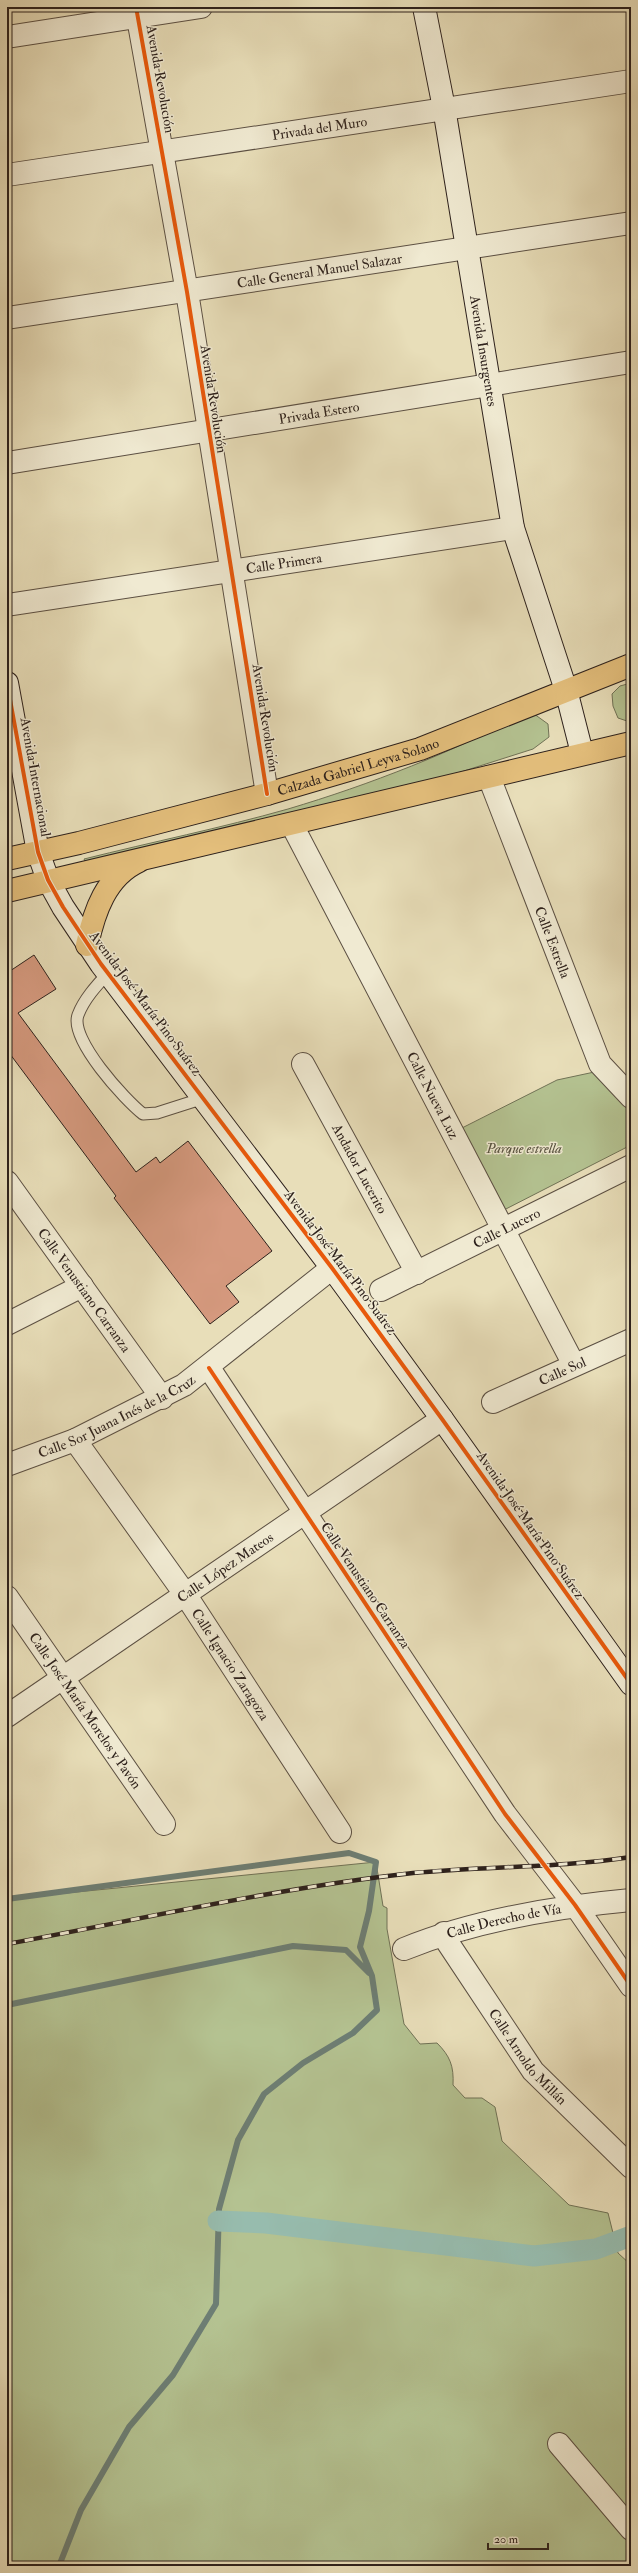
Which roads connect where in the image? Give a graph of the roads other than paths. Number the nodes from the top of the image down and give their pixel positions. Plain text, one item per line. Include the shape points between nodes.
1 (201, 7) edge
2 (424, 7) edge
3 (137, 12) edge
4 (7, 37) edge
5 (631, 81) edge
6 (444, 108) junction
7 (162, 150) junction
8 (7, 175) edge
9 (631, 223) edge
10 (467, 247) junction
11 (187, 292) junction
12 (7, 318) edge
13 (631, 362) edge
14 (490, 387) junction
15 (207, 430) junction
16 (7, 463) edge
17 (513, 528) junction
18 (232, 572) junction
19 (7, 605) edge
20 (631, 665) edge
21 (7, 683) edge
22 (566, 690) junction
23 (631, 743) edge
24 (582, 753) junction
25 (489, 777) junction
26 (267, 794) junction
27 (292, 825) junction
28 (38, 852) junction
29 (147, 857) junction
30 (7, 859) edge
31 (48, 880) junction
32 (7, 891) edge
33 (87, 945) junction
34 (108, 973) junction
35 (303, 1064) dead end
36 (631, 1097) edge
37 (204, 1098) junction
38 (631, 1166) edge
39 (7, 1182) edge
40 (502, 1230) junction
41 (332, 1268) junction
42 (417, 1272) junction
43 (82, 1286) junction
44 (381, 1290) dead end
45 (7, 1324) edge
46 (631, 1340) edge
47 (574, 1365) junction
48 (209, 1368) junction
49 (162, 1398) junction
50 (493, 1402) dead end
51 (442, 1419) junction
52 (75, 1440) junction
53 (7, 1465) edge
54 (305, 1512) junction
55 (185, 1594) junction
56 (7, 1597) edge
57 (63, 1678) junction
58 (631, 1684) edge
59 (7, 1716) edge
60 (164, 1824) dead end
61 (340, 1832) dead end
62 (631, 1900) edge
63 (575, 1905) junction
64 (444, 1933) junction
65 (404, 1949) dead end
66 (631, 1986) edge
67 (631, 2167) edge
68 (559, 2444) dead end
69 (631, 2529) edge

1 - 3 street
2 - 6 street, Avenida Insurgentes
3 - 4 street
3 - 7 street, Avenida Revolución
5 - 6 street, Privada del Muro
6 - 7 street, Privada del Muro
6 - 10 street, Avenida Insurgentes
7 - 8 street, Privada del Muro
7 - 11 street, Avenida Revolución
9 - 10 street, Calle General Manuel Salazar
10 - 11 street, Calle General Manuel Salazar
10 - 14 street, Avenida Insurgentes
11 - 12 street, Calle General Manuel Salazar
11 - 15 street, Avenida Revolución
13 - 14 street, Privada Estero
14 - 15 street, Privada Estero
14 - 17 street, Avenida Insurgentes
15 - 16 street, Privada Estero
15 - 18 street, Avenida Revolución
17 - 18 street, Calle Primera
17 - 22 street, Avenida Insurgentes
18 - 19 street, Calle Primera
18 - 26 street, Avenida Revolución
20 - 22 main road, Calzada Gabriel Leyva Solano
21 - 28 street, Avenida Internacional
22 - 24 street, Avenida Insurgentes
22 - 26 main road, Calzada Gabriel Leyva Solano via 420,749
23 - 24 main road
24 - 25 main road
25 - 27 main road
25 - 36 street, Calle Estrella via 600,1064
26 - 28 main road, Calzada Gabriel Leyva Solano
27 - 29 main road
27 - 40 street, Calle Nueva Luz
28 - 30 main road, Calzada Gabriel Leyva Solano
28 - 31 street, Avenida José María Pino Suárez
29 - 31 main road
29 - 33 main road via 131,865 98,903
31 - 32 main road
31 - 33 street, Avenida José María Pino Suárez
33 - 34 street, Avenida José María Pino Suárez
34 - 37 street, Avenida José María Pino Suárez
34 - 37 lane via 87,998 77,1016 79,1030 88,1051 110,1080 128,1102 143,1114
35 - 42 street, Andador Lucerito
37 - 41 street, Avenida José María Pino Suárez
38 - 40 street, Calle Lucero
39 - 43 street, Calle Venustiano Carranza
40 - 42 street, Calle Lucero
40 - 47 street, Calle Nueva Luz
41 - 48 street, Calle Sor Juana Inés de la Cruz
41 - 51 street, Avenida José María Pino Suárez
42 - 44 street, Calle Lucero
43 - 45 street
43 - 49 street, Calle Venustiano Carranza
46 - 47 street, Calle Sol
47 - 50 street, Calle Sol
48 - 49 street, Calle Sor Juana Inés de la Cruz
48 - 54 street, Calle Venustiano Carranza
49 - 52 street, Calle Sor Juana Inés de la Cruz
51 - 54 street, Calle López Mateos
51 - 58 street, Avenida José María Pino Suárez
52 - 53 street, Calle Sor Juana Inés de la Cruz
52 - 55 street, Calle Ignacio Zaragoza
54 - 55 street, Calle López Mateos
54 - 63 street, Calle Venustiano Carranza via 505,1814
55 - 57 street, Calle López Mateos
55 - 61 street, Calle Ignacio Zaragoza
56 - 57 street, Calle José María Morelos y Pavón
57 - 59 street, Calle López Mateos
57 - 60 street, Calle José María Morelos y Pavón
62 - 63 street, Calle Derecho de Vía
63 - 64 street, Calle Derecho de Vía
63 - 66 street, Calle Venustiano Carranza
64 - 65 street, Calle Derecho de Vía
64 - 67 street, Calle Arnoldo Millán via 448,1943 533,2071
68 - 69 street

